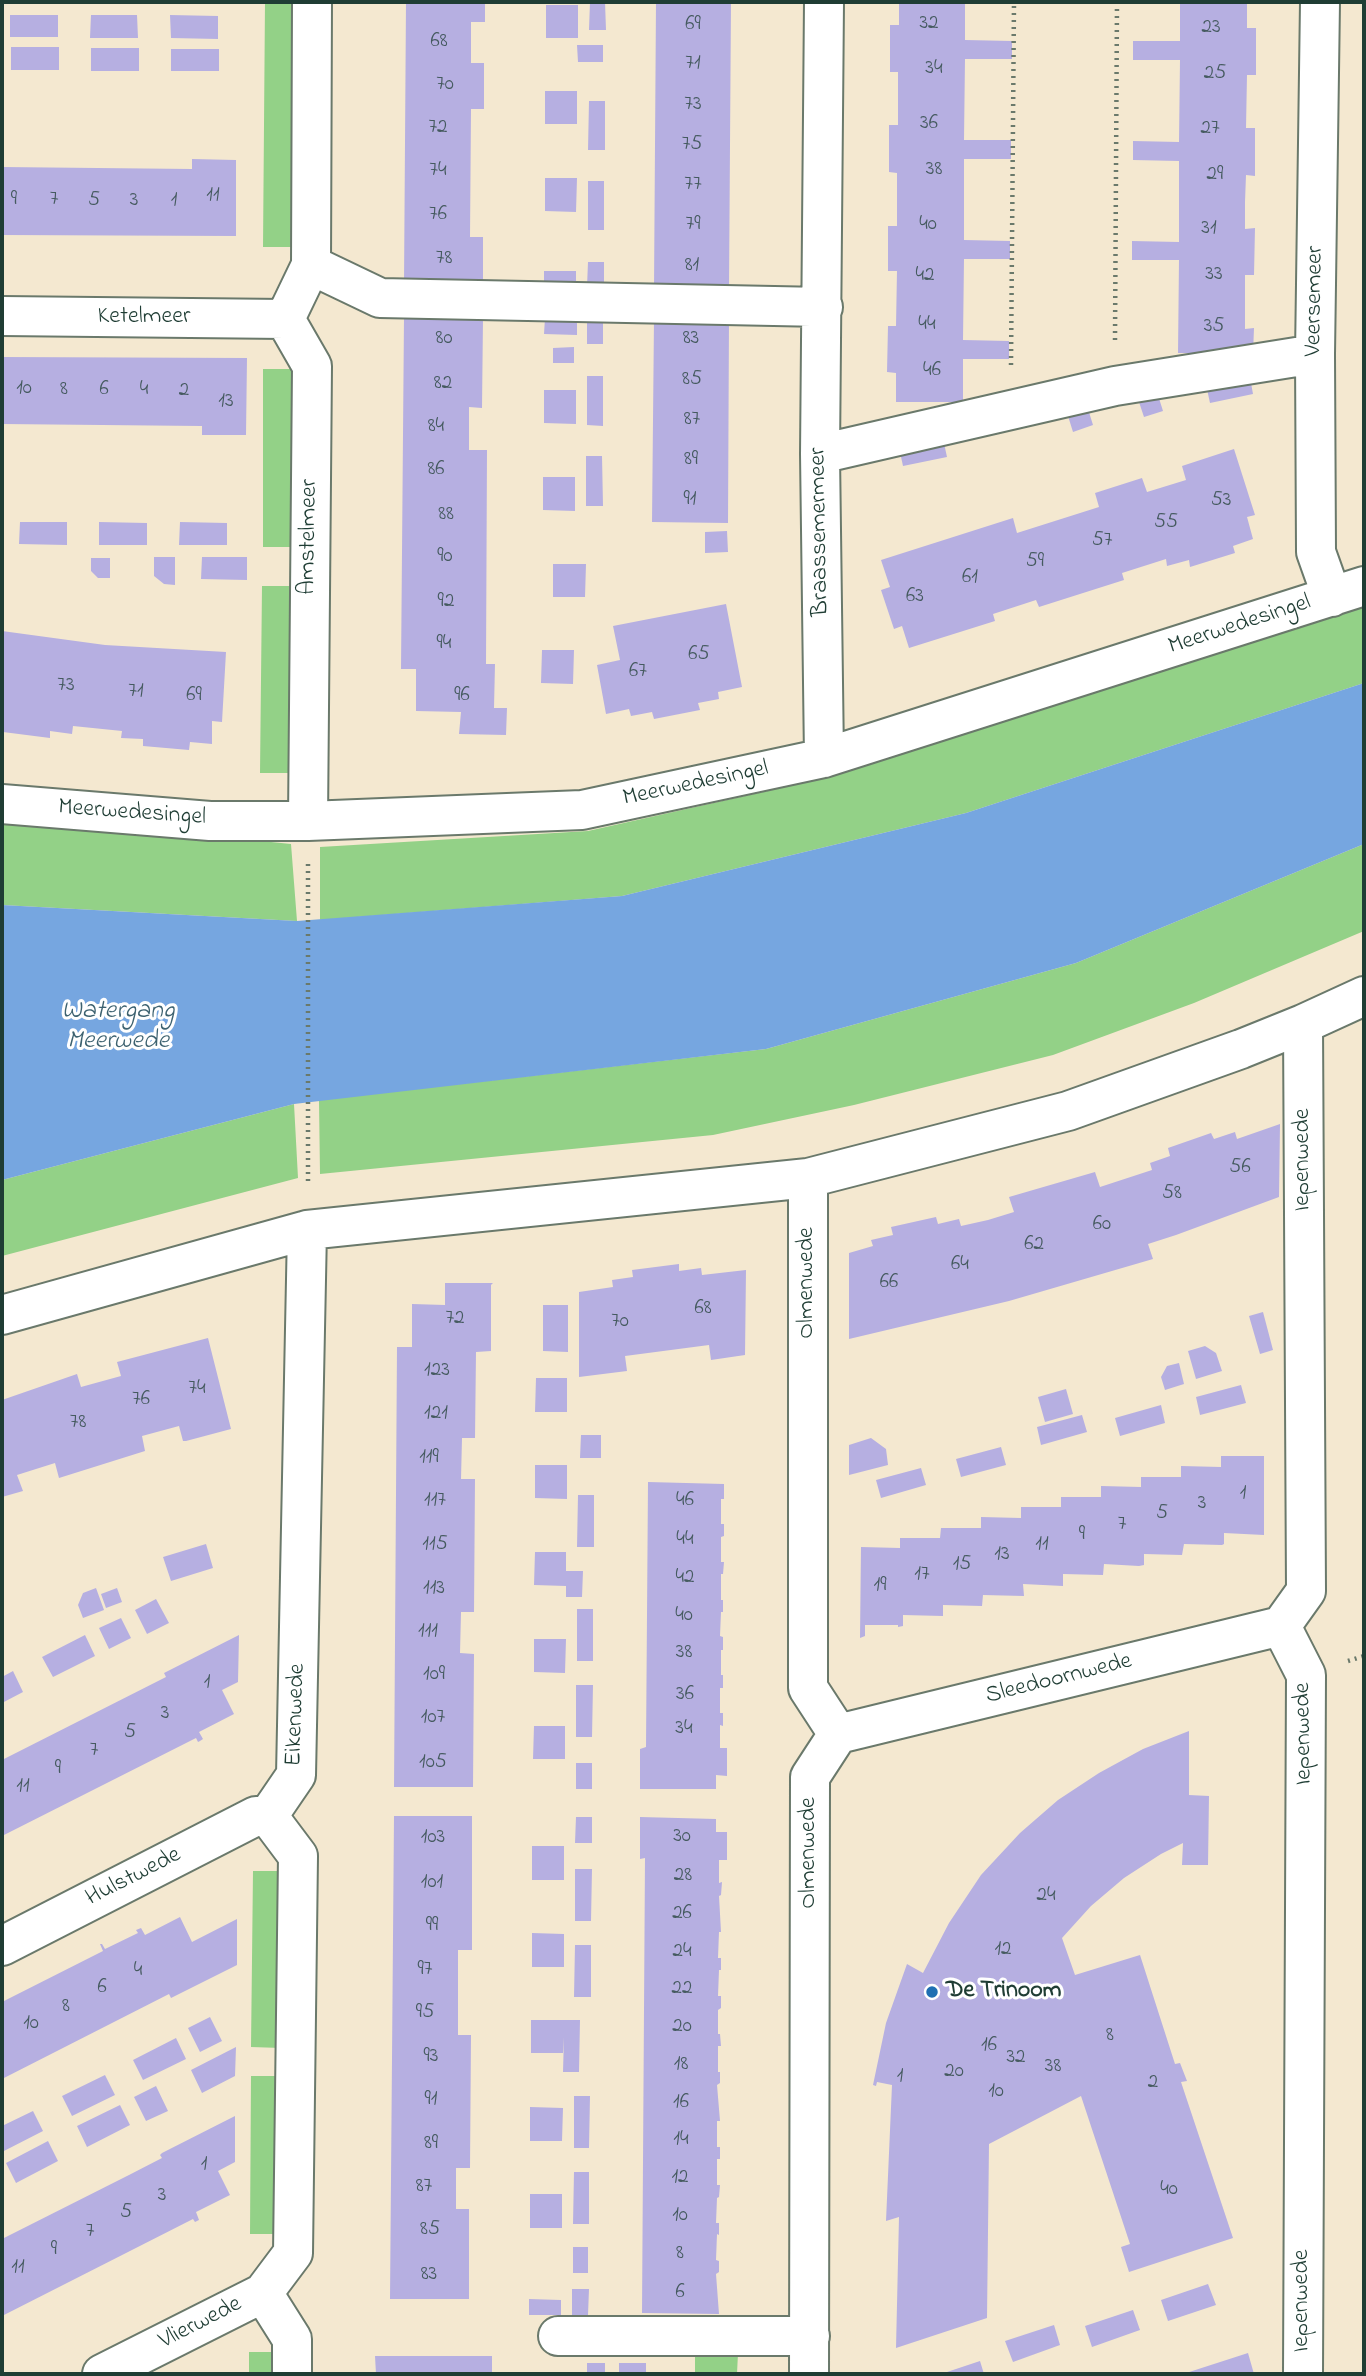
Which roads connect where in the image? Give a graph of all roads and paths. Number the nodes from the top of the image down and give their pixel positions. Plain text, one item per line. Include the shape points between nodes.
1 (312, 2) edge
2 (824, 2) edge
3 (1014, 2) edge
4 (1116, 2) edge
5 (1320, 2) edge
6 (311, 265) junction
7 (823, 307) junction
8 (2, 316) edge
9 (285, 319) junction
10 (1315, 354) junction
11 (1115, 386) junction
12 (1011, 410) junction
13 (820, 454) junction
14 (1348, 592) edge
15 (824, 758) junction
16 (2, 804) edge
17 (308, 821) junction
18 (308, 909) dead end
19 (1364, 996) edge
20 (1303, 1024) junction
21 (808, 1178) junction
22 (307, 1230) junction
23 (2, 1315) edge
24 (1281, 1626) junction
25 (838, 1734) junction
26 (268, 1816) junction
27 (2, 1946) edge
28 (263, 2293) junction
29 (558, 2336) dead end
30 (810, 2336) junction
31 (102, 2374) edge
32 (292, 2374) edge
33 (810, 2374) edge
34 (1303, 2374) edge

1 - 6 street
2 - 7 street, Braassemermeer
3 - 12 path
4 - 11 path
5 - 10 street, Veersemeer
6 - 7 street via 380,298
6 - 9 street
7 - 13 street, Braassemermeer
8 - 9 street, Ketelmeer
9 - 17 street, Amstelmeer via 312,366
10 - 11 street
10 - 14 street, Veersemeer via 1316,552
11 - 12 street
12 - 13 street
13 - 15 street, Braassemermeer
14 - 15 street, Meerwedesingel
15 - 17 street, Meerwedesingel via 582,810
16 - 17 street, Meerwedesingel via 210,821
18 - 22 path
19 - 20 street
20 - 21 street via 1068,1111
20 - 24 street, Iepenwede via 1306,1591
21 - 22 street
21 - 25 street, Olmenwede via 808,1688
22 - 23 street
22 - 26 street, Eikenwede via 296,1775
24 - 25 street, Sleedoornwede
24 - 34 street, Iepenwede via 1306,1675
25 - 30 street, Olmenwede via 810,1777
26 - 27 street, Hulstwede via 256,1816
26 - 28 street via 298,1856 293,2253
28 - 31 street, Vlierwede
28 - 32 street via 292,2339
29 - 30 street
30 - 33 street, Olmenwede

